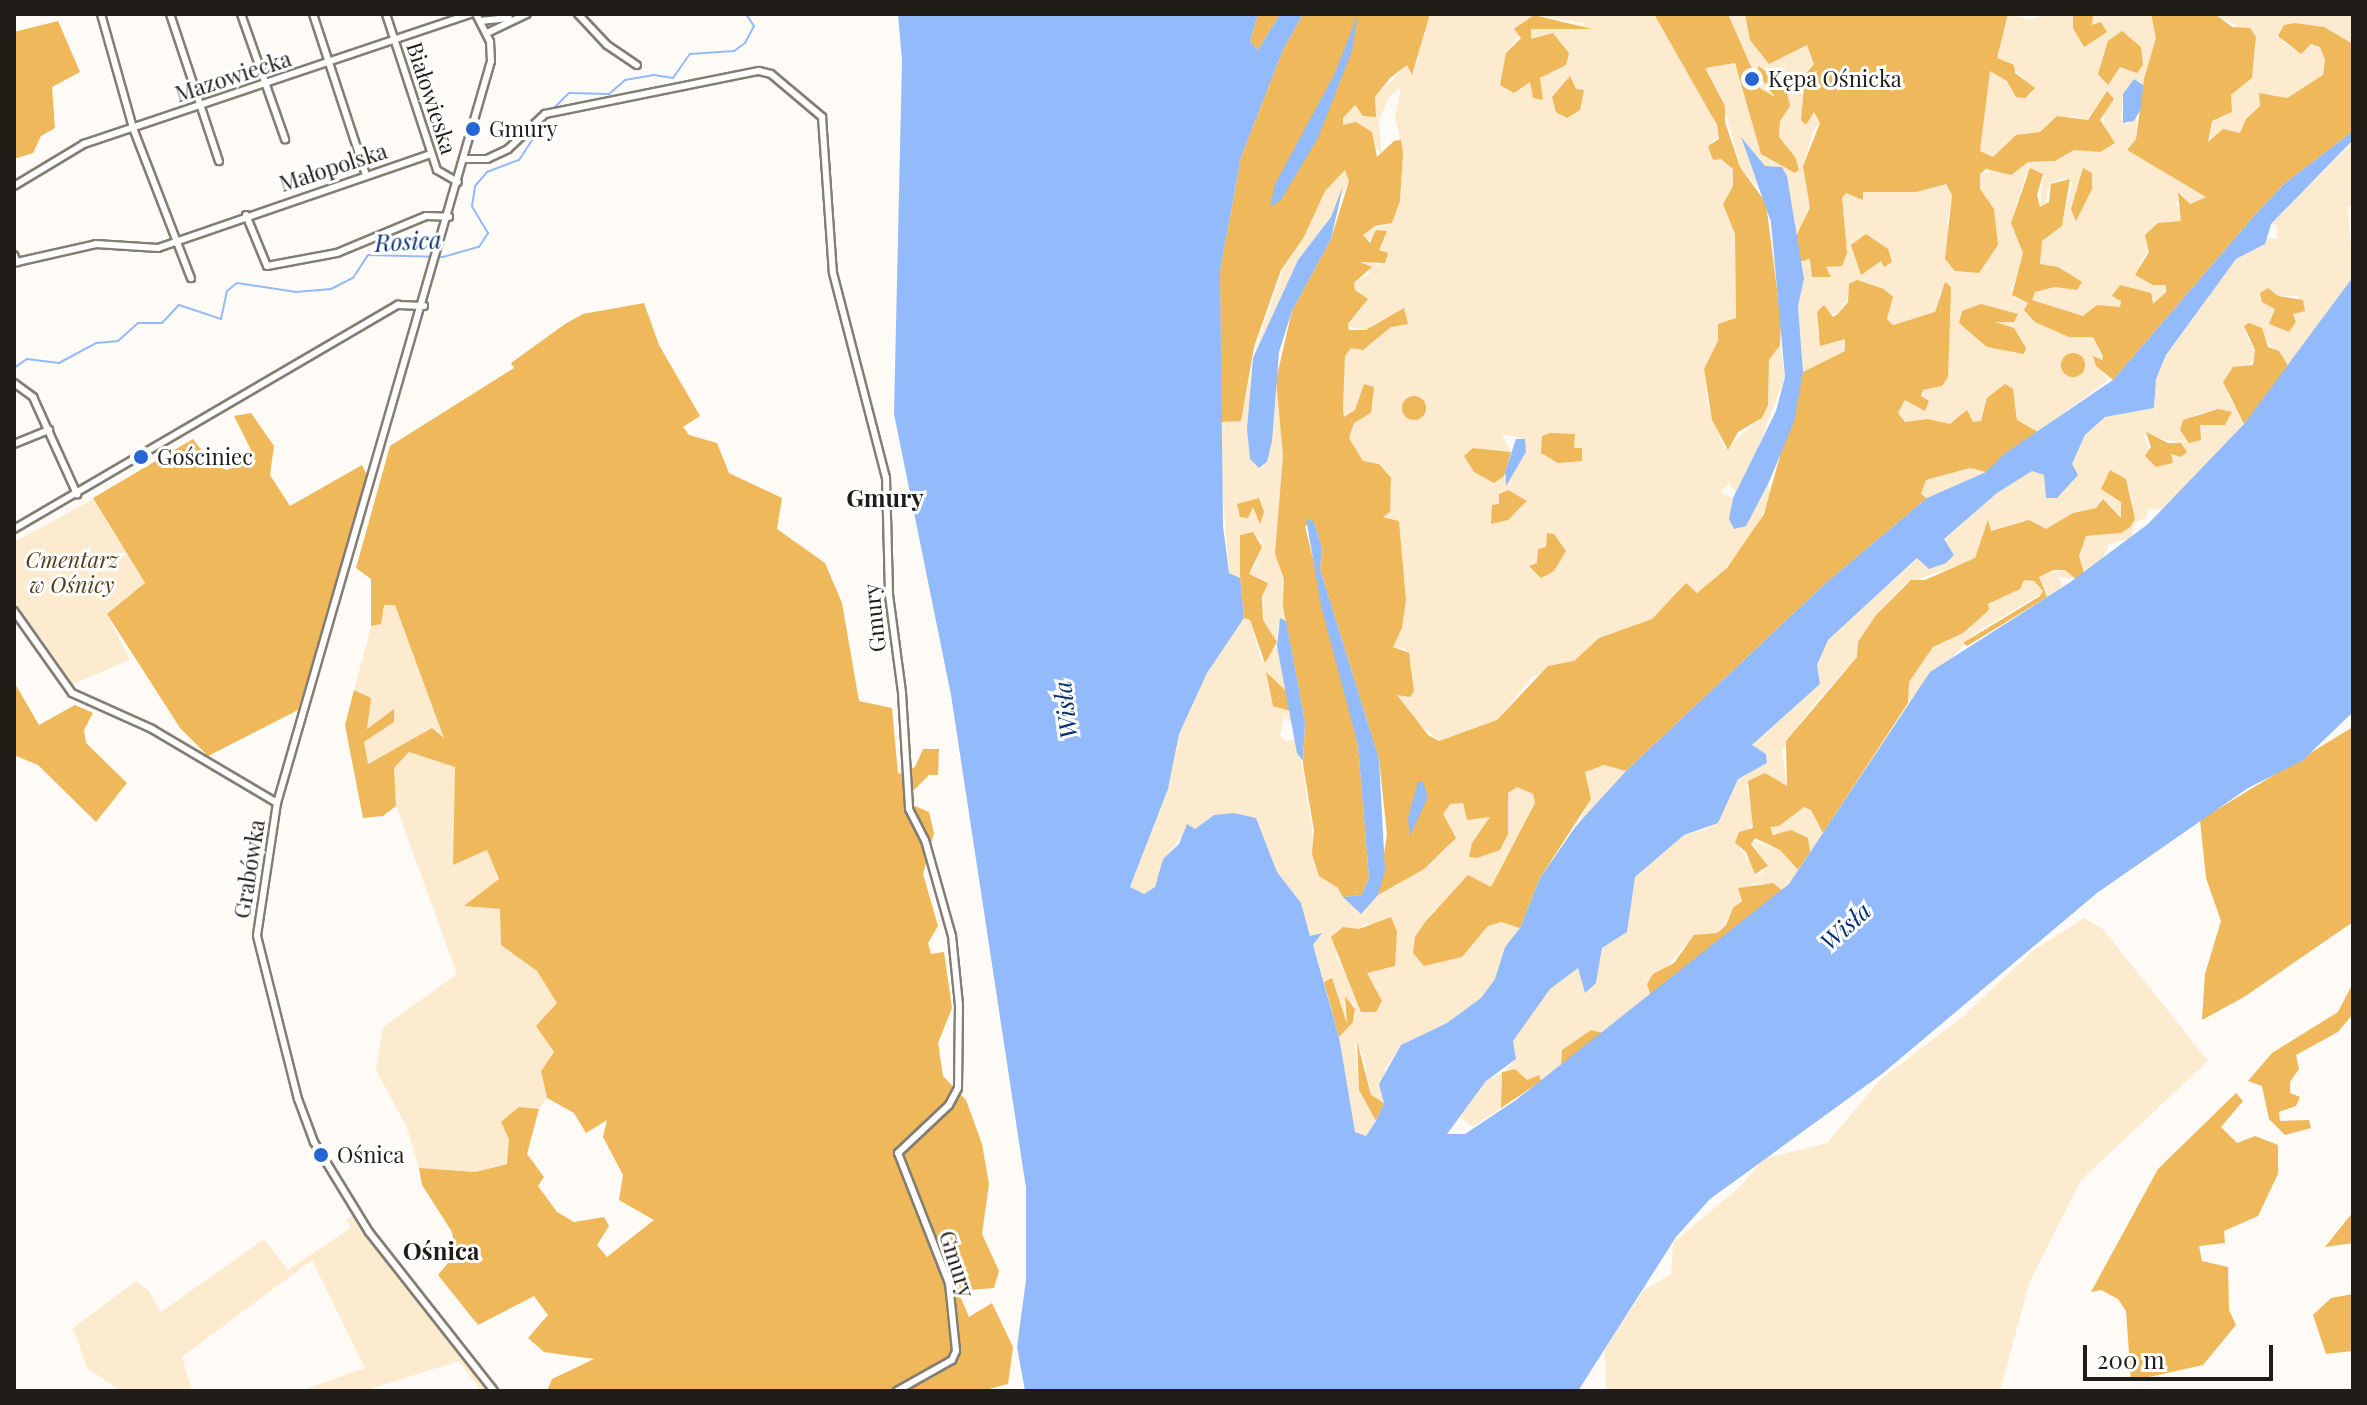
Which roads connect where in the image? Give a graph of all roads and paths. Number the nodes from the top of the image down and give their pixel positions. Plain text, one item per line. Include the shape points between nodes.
1 (101, 14) edge
2 (170, 14) edge
3 (241, 14) edge
4 (313, 14) edge
5 (386, 14) edge
6 (470, 14) edge
7 (527, 14) edge
8 (578, 14) edge
9 (478, 18) edge
10 (516, 18) junction
11 (487, 33) junction
12 (395, 43) junction
13 (329, 63) junction
14 (637, 65) dead end
15 (265, 84) junction
16 (200, 106) junction
17 (133, 128) junction
18 (285, 139) dead end
19 (431, 154) junction
20 (465, 159) junction
21 (219, 161) dead end
22 (366, 175) junction
23 (458, 182) junction
24 (14, 186) edge
25 (246, 215) junction
26 (449, 217) junction
27 (177, 241) junction
28 (14, 255) edge
29 (191, 278) dead end
30 (424, 306) junction
31 (14, 383) edge
32 (49, 430) junction
33 (14, 444) edge
34 (77, 494) junction
35 (14, 529) edge
36 (14, 611) edge
37 (277, 803) junction
38 (494, 1391) edge
39 (897, 1391) edge

1 - 17 street
2 - 16 street
3 - 15 street
4 - 13 street
5 - 12 street, Białowieska
6 - 12 street, Mazowiecka
7 - 10 street
8 - 14 street via 607,45
9 - 10 street
9 - 11 street
10 - 11 street
11 - 20 street, Grabówka via 491,61
12 - 13 street, Mazowiecka
12 - 19 street, Białowieska
13 - 15 street, Mazowiecka
13 - 22 street
15 - 16 street, Mazowiecka
15 - 18 street
16 - 17 street, Mazowiecka
16 - 21 street
17 - 24 street, Mazowiecka via 72,149
17 - 27 street
19 - 22 street, Małopolska
19 - 23 street, Białowieska via 441,175
20 - 23 street, Grabówka
20 - 39 street, Gmury via 497,155 545,114 759,71 771,74 822,117 833,273 886,478 889,595 909,809 925,840 952,936 959,1005 958,1088 949,1105 898,1153 949,1283 956,1351 952,1360
22 - 25 street, Małopolska
23 - 26 street, Grabówka
25 - 26 street via 267,266 337,253 426,216
25 - 27 street, Małopolska
26 - 30 street, Grabówka
27 - 28 street, Małopolska via 143,250 85,245 17,262
27 - 29 street
30 - 34 street via 398,305
30 - 37 street, Grabówka
31 - 32 street via 28,389
32 - 33 street
32 - 34 street
34 - 35 street
36 - 37 street via 72,693 139,721
37 - 38 street, Grabówka via 257,936 306,1125 357,1215

